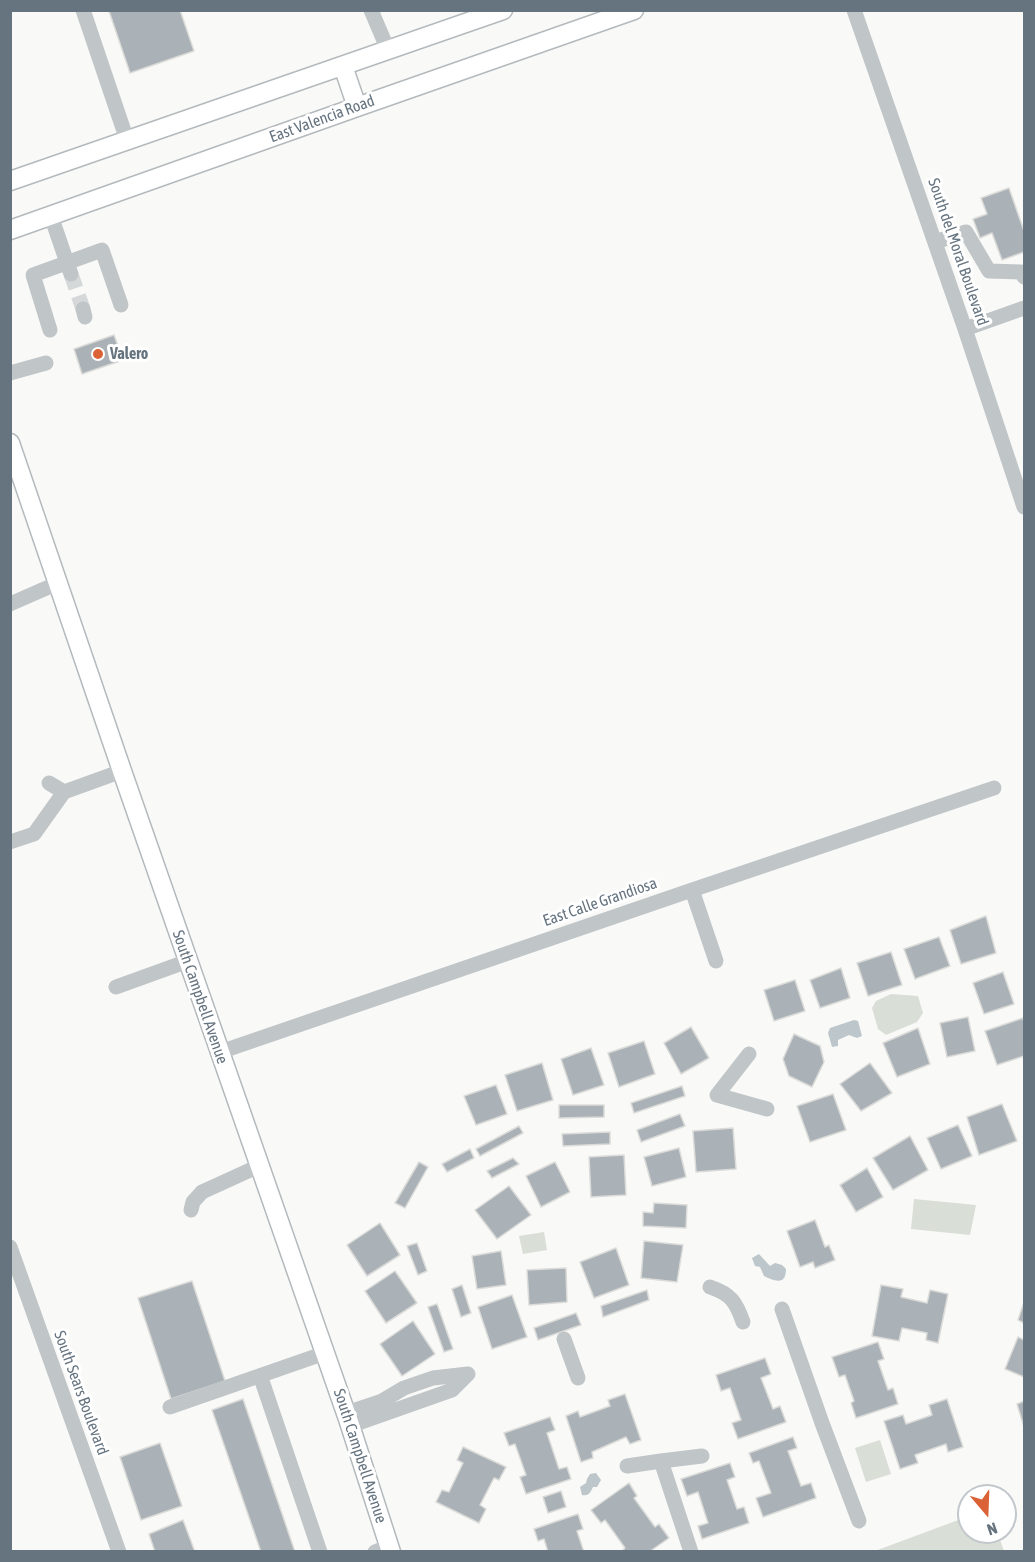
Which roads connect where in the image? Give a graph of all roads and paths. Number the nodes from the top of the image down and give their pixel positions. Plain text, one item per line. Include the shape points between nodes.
1 (82, 10) edge
2 (371, 10) edge
3 (503, 10) edge
4 (634, 10) edge
5 (854, 10) edge
6 (476, 15) edge
7 (388, 50) junction
8 (342, 66) junction
9 (357, 106) junction
10 (127, 141) junction
11 (10, 181) edge
12 (51, 216) junction
13 (10, 230) edge
14 (935, 242) junction
15 (69, 268) junction
16 (1024, 277) edge
17 (121, 305) dead end
18 (1024, 308) edge
19 (965, 329) junction
20 (50, 330) dead end
21 (46, 363) dead end
22 (10, 373) edge
23 (10, 443) edge
24 (1024, 507) edge
25 (58, 583) junction
26 (10, 603) edge
27 (122, 771) junction
28 (49, 783) dead end
29 (993, 788) dead end
30 (64, 792) junction
31 (10, 842) edge
32 (692, 890) junction
33 (188, 961) junction
34 (716, 961) dead end
35 (116, 987) dead end
36 (220, 1052) junction
37 (749, 1054) dead end
38 (767, 1109) dead end
39 (259, 1166) junction
40 (191, 1210) dead end
41 (10, 1247) edge
42 (710, 1287) dead end
43 (783, 1309) dead end
44 (743, 1322) dead end
45 (564, 1339) dead end
46 (325, 1353) junction
47 (261, 1378) dead end
48 (578, 1378) dead end
49 (170, 1407) dead end
50 (348, 1419) junction
51 (702, 1455) dead end
52 (662, 1461) junction
53 (627, 1466) dead end
54 (859, 1521) dead end
55 (385, 1550) edge
56 (119, 1551) edge
57 (320, 1551) edge
58 (691, 1551) edge

1 - 10 street
2 - 7 street
3 - 6 main road
4 - 9 main road, East Valencia Road
5 - 14 street, South del Moral Boulevard
6 - 7 main road
7 - 8 main road
8 - 9 main road
8 - 10 main road
9 - 12 main road, East Valencia Road
10 - 11 main road
12 - 13 main road, East Valencia Road
12 - 15 street
14 - 16 street via 966,232 989,271 1021,272
14 - 19 street, South del Moral Boulevard
15 - 17 street via 102,250
15 - 20 street via 33,275
18 - 19 street
19 - 24 street, South del Moral Boulevard
21 - 22 street
23 - 25 main road, South Campbell Avenue
25 - 26 street
25 - 27 main road, South Campbell Avenue
27 - 30 street
27 - 33 main road, South Campbell Avenue
28 - 30 street
29 - 32 street, East Calle Grandiosa
30 - 31 street via 34,834
32 - 34 street
32 - 36 street, East Calle Grandiosa
33 - 35 street
33 - 36 main road, South Campbell Avenue
36 - 39 main road, South Campbell Avenue
37 - 38 street via 717,1095
39 - 40 street via 202,1192 192,1202
39 - 46 main road, South Campbell Avenue
41 - 56 street, South Sears Boulevard
42 - 44 street via 735,1302
43 - 54 street
45 - 48 street
46 - 49 street
46 - 50 main road, South Campbell Avenue
47 - 57 street
50 - 50 street via 452,1390 468,1374 433,1378 404,1388
50 - 55 main road, South Campbell Avenue
51 - 52 street
52 - 53 street
52 - 58 street

